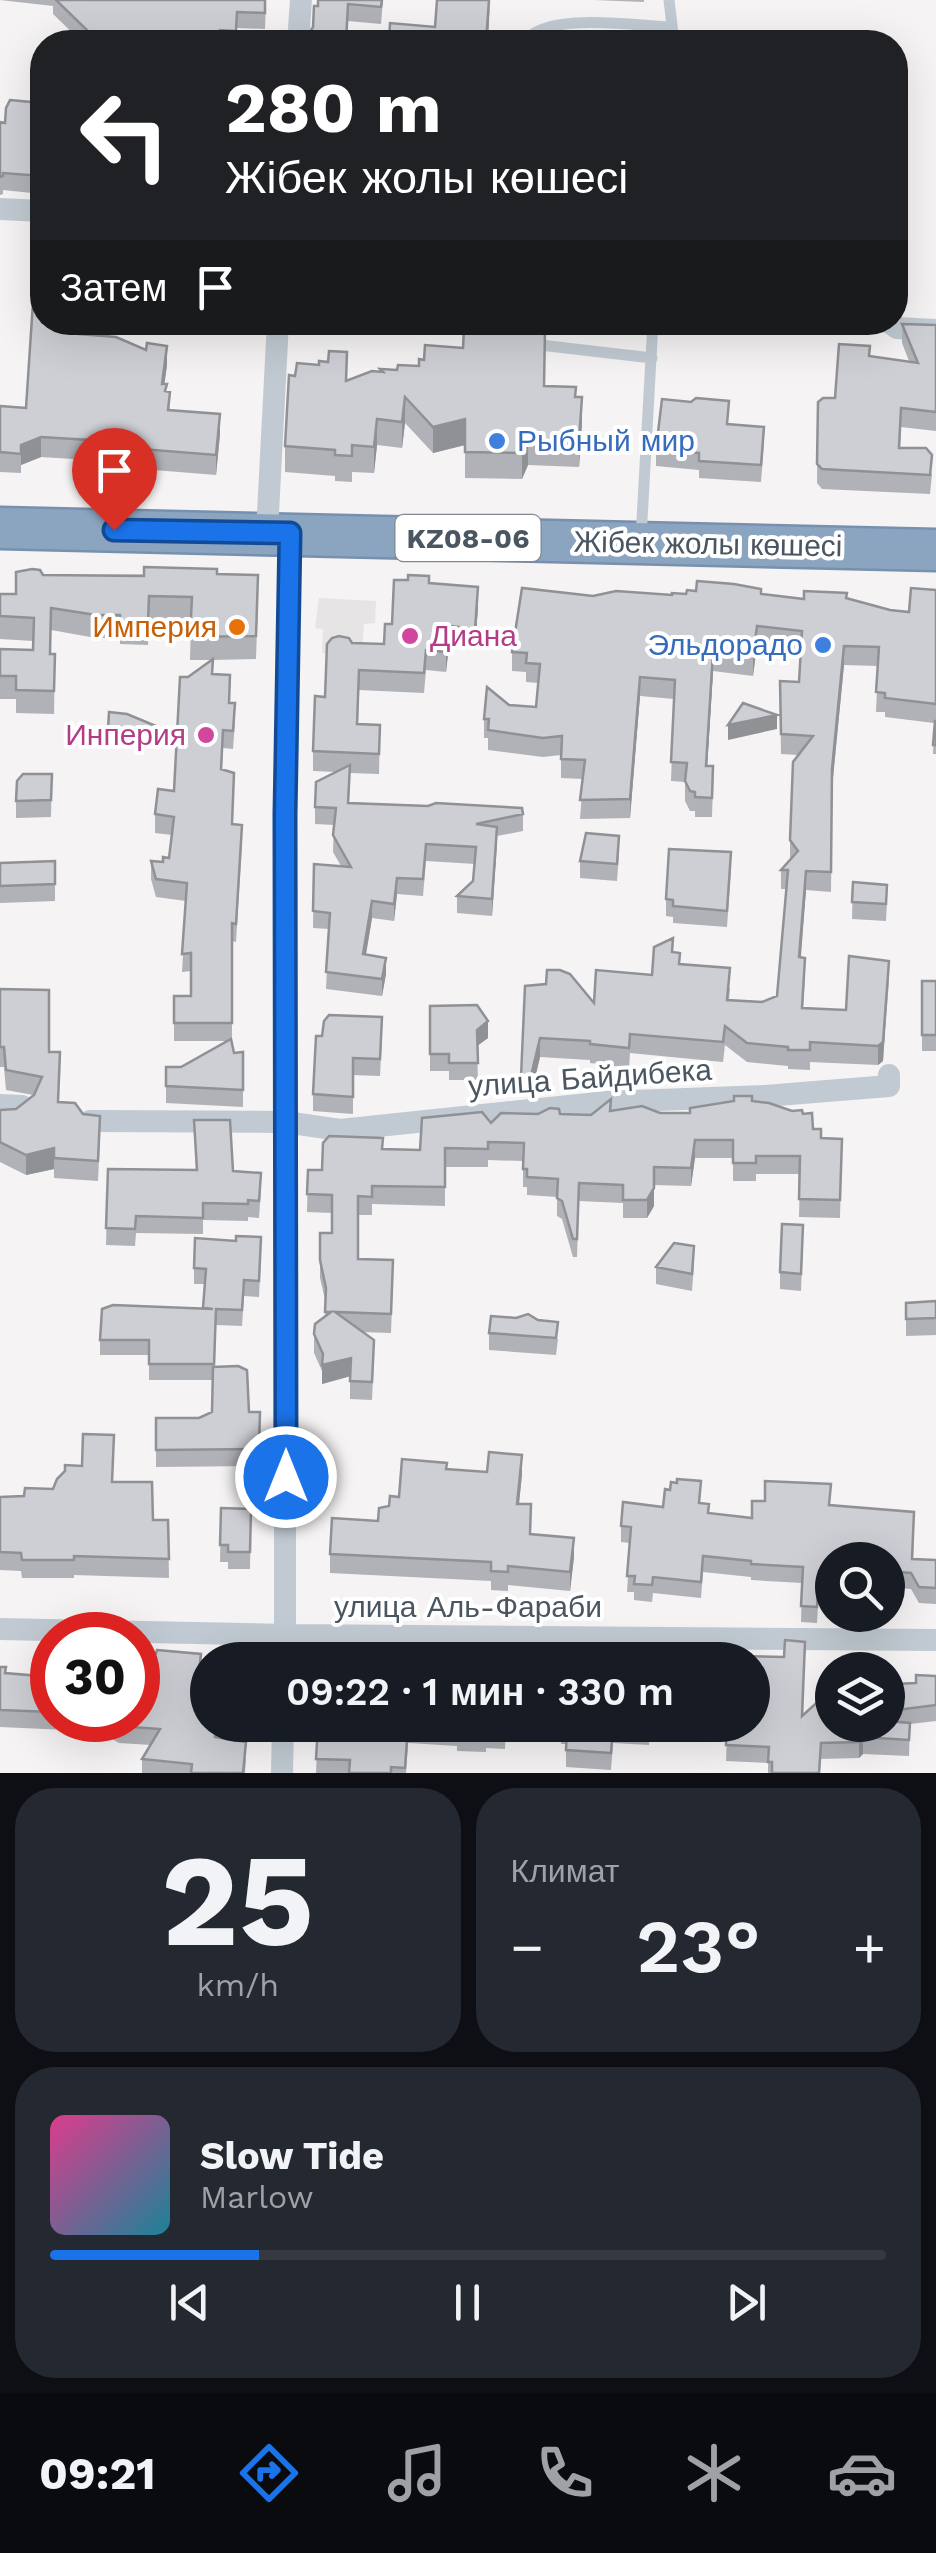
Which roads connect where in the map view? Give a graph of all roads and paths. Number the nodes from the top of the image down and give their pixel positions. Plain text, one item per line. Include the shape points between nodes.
1 (301, 0) edge
2 (669, 0) edge
3 (672, 27) junction
4 (299, 30) edge
5 (539, 30) edge
6 (672, 30) edge
7 (0, 210) edge
8 (30, 211) edge
9 (908, 329) edge
10 (936, 330) edge
11 (278, 335) edge
12 (653, 335) edge
13 (540, 345) edge
14 (652, 358) junction
15 (0, 528) edge
16 (278, 533) junction
17 (641, 542) junction
18 (936, 550) edge
19 (890, 1075) dead end
20 (90, 1121) edge
21 (285, 1122) junction
22 (0, 1628) edge
23 (286, 1635) junction
24 (936, 1640) edge
25 (286, 1642) edge
26 (283, 1742) edge
27 (282, 1773) edge

1 - 4 street
2 - 3 lane
3 - 5 lane via 564,23
3 - 6 lane
7 - 8 street
9 - 10 street
11 - 16 street
12 - 14 lane
13 - 14 lane
14 - 17 lane
15 - 16 highway, Жібек жолы көшесі / KZ08-06
16 - 17 highway, Жібек жолы көшесі / KZ08-06
16 - 21 street
17 - 18 highway, Жібек жолы көшесі / KZ08-06
19 - 21 street, улица Байдибека via 889,1086 607,1102 340,1130
20 - 21 street
21 - 23 street
22 - 23 street, улица Аль-Фараби
23 - 24 street, улица Аль-Фараби
23 - 25 street
26 - 27 street

